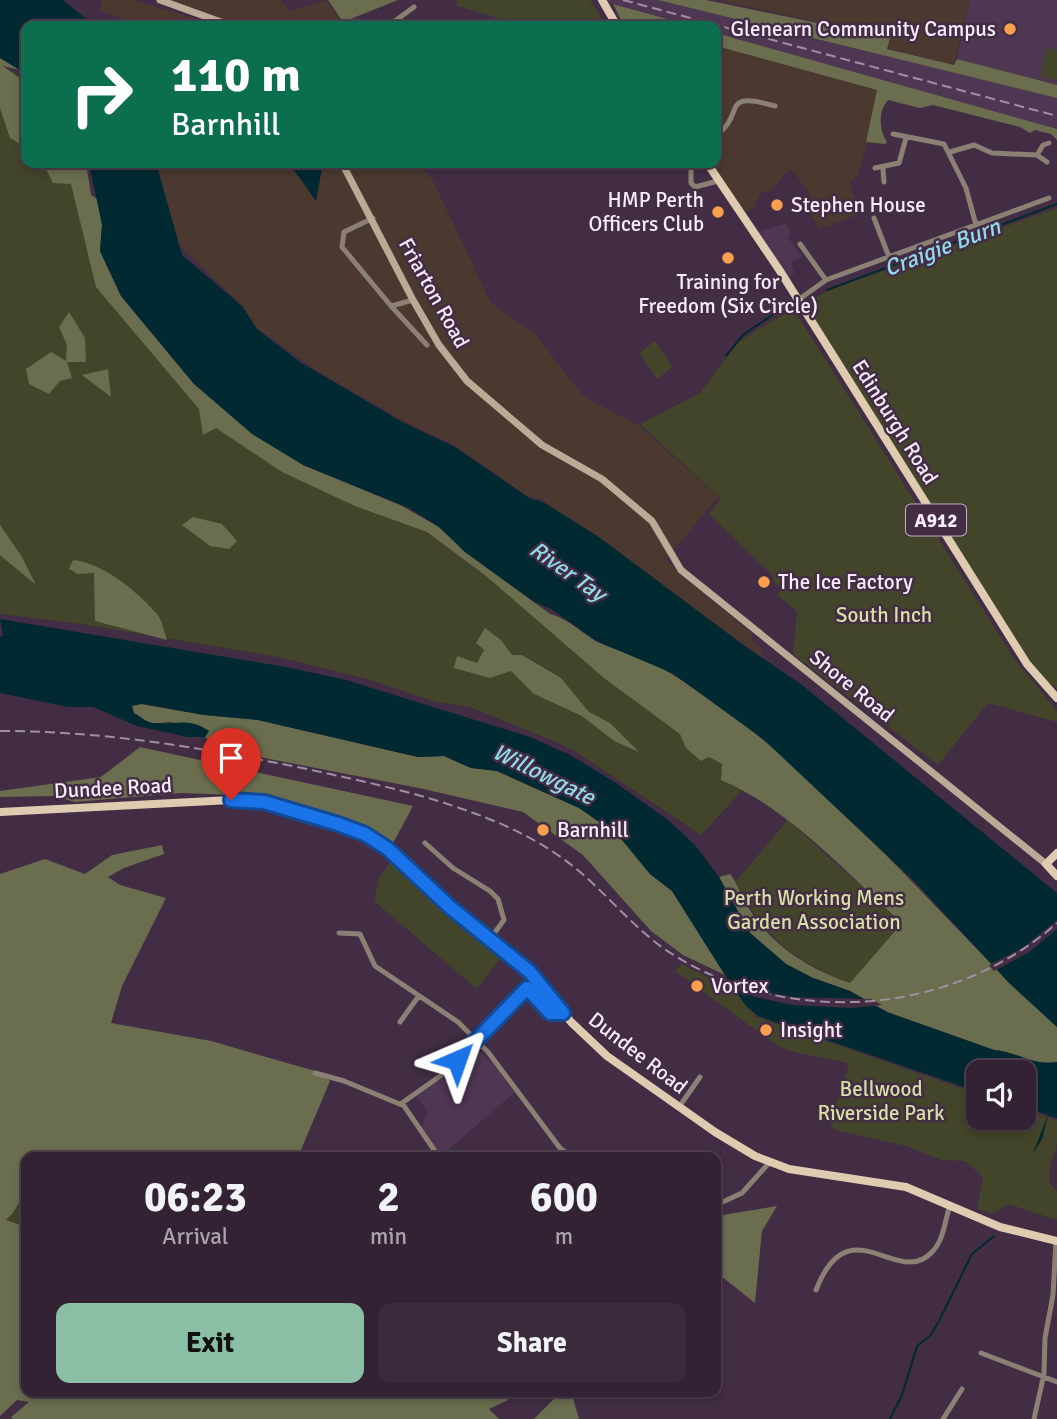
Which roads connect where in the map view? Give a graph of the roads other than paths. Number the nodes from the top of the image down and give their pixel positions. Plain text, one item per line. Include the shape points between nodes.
1 (160, 0) edge
2 (602, 0) edge
3 (414, 7) dead end
4 (218, 21) edge
5 (395, 21) edge
6 (614, 21) edge
7 (775, 106) dead end
8 (721, 131) edge
9 (893, 134) dead end
10 (906, 138) junction
11 (1049, 143) dead end
12 (950, 152) junction
13 (1037, 155) junction
14 (1047, 162) dead end
15 (345, 168) edge
16 (691, 168) edge
17 (710, 168) edge
18 (875, 168) dead end
19 (883, 169) junction
20 (718, 181) junction
21 (884, 182) dead end
22 (1049, 198) dead end
23 (373, 218) junction
24 (874, 218) dead end
25 (976, 225) junction
26 (800, 244) dead end
27 (889, 257) junction
28 (826, 281) junction
29 (413, 300) junction
30 (798, 300) junction
31 (391, 306) junction
32 (427, 345) dead end
33 (652, 521) joint
34 (1057, 698) edge
35 (0, 813) edge
36 (425, 843) dead end
37 (1057, 853) edge
38 (1046, 864) junction
39 (1057, 876) edge
40 (339, 933) dead end
41 (490, 939) junction
42 (418, 997) junction
43 (563, 1013) junction
44 (400, 1022) dead end
45 (475, 1039) junction
46 (315, 1073) dead end
47 (701, 1077) dead end
48 (402, 1105) junction
49 (679, 1107) junction
50 (435, 1152) edge
51 (565, 1152) edge
52 (769, 1163) junction
53 (721, 1203) edge
54 (950, 1205) junction
55 (1056, 1241) edge
56 (816, 1290) dead end
57 (981, 1353) dead end
58 (1044, 1378) junction
59 (1057, 1382) edge
60 (962, 1389) dead end
61 (943, 1419) edge
62 (1034, 1419) edge

1 - 4 street
2 - 6 main road
3 - 5 street
7 - 8 street via 750,99 740,102
9 - 10 street
10 - 12 street via 937,141
10 - 19 street via 901,161
11 - 13 street
12 - 13 street via 970,145 992,153
12 - 25 street
13 - 14 street
15 - 23 street, Friarton Road
16 - 20 street via 695,187
17 - 20 main road, Edinburgh Road / A912
18 - 19 street
19 - 21 street
20 - 30 main road, Edinburgh Road / A912
22 - 25 street
23 - 29 street, Friarton Road
23 - 31 street via 344,232 342,247
24 - 27 street
25 - 27 street
26 - 28 street
27 - 28 street
28 - 30 street
29 - 31 street
29 - 33 street, Friarton Road via 467,381 542,445 602,479
30 - 34 main road, Edinburgh Road / A912 via 1027,664
31 - 32 street
33 - 38 street, Shore Road via 681,570
35 - 41 main road, Dundee Road via 264,802 365,834 403,859 451,908
36 - 41 street via 498,899 504,920
37 - 38 main road
38 - 39 main road
40 - 42 street via 360,934 375,966
41 - 43 main road, Dundee Road via 530,972
42 - 44 street
42 - 45 street via 458,1021
43 - 45 street via 550,1013 527,988
43 - 49 main road, Dundee Road via 607,1056
45 - 48 street via 443,1074
45 - 51 street
46 - 48 street
47 - 49 street
48 - 50 street
49 - 52 main road, Dundee Road
52 - 53 street via 742,1194
52 - 54 main road, Dundee Road via 906,1187
54 - 55 main road, Dundee Road via 1000,1227
54 - 56 street via 941,1236 928,1256 902,1261 865,1249 852,1250 832,1261
55 - 58 street
57 - 58 street
58 - 59 street
58 - 62 street
60 - 61 street

